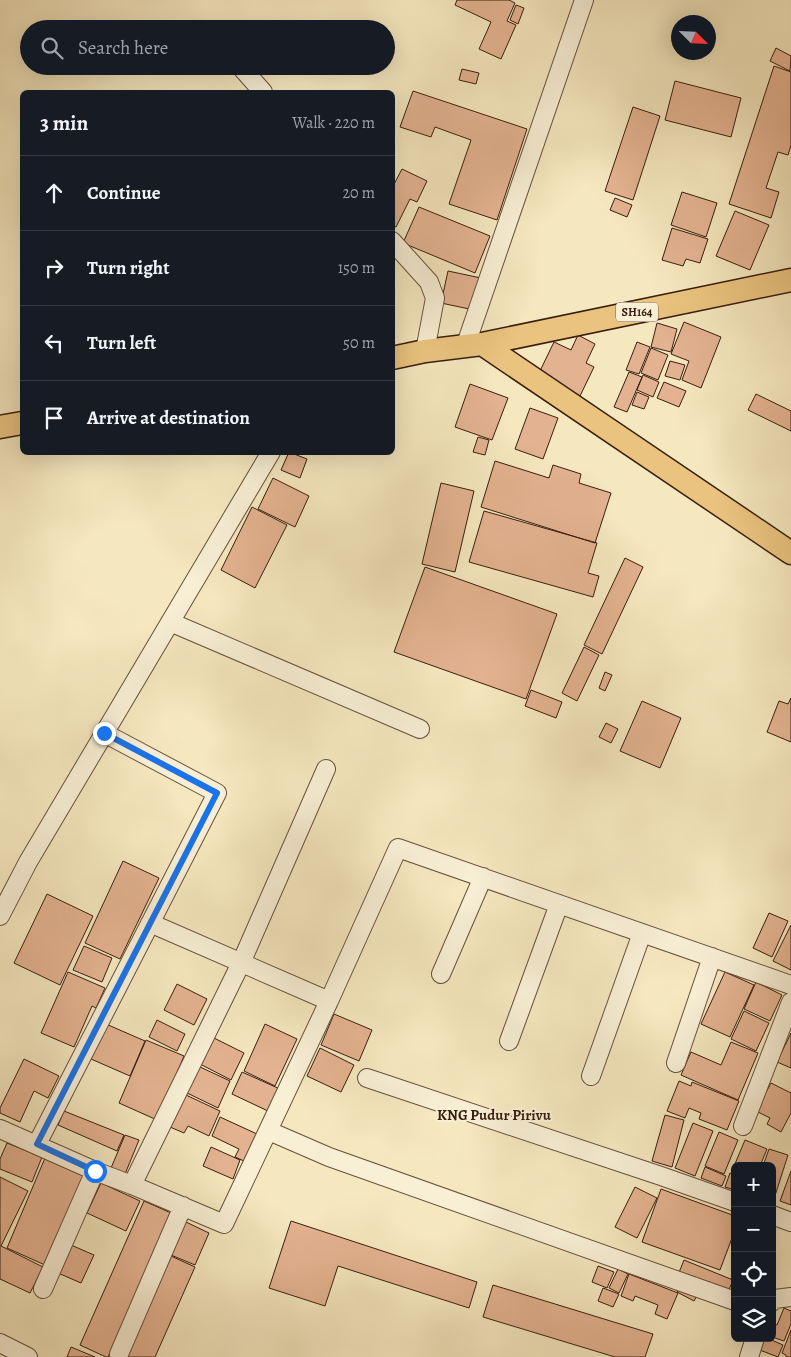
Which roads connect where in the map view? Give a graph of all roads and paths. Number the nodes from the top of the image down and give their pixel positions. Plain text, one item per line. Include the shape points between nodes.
1 (584, 0) edge
2 (248, 75) edge
3 (261, 90) edge
4 (395, 243) edge
5 (791, 280) edge
6 (474, 345) junction
7 (425, 351) junction
8 (395, 357) edge
9 (20, 423) edge
10 (0, 427) edge
11 (269, 455) edge
12 (791, 553) edge
13 (170, 622) junction
14 (420, 730) dead end
15 (104, 733) junction
16 (326, 769) dead end
17 (482, 877) junction
18 (559, 904) junction
19 (0, 916) edge
20 (150, 923) junction
21 (642, 933) junction
22 (712, 957) junction
23 (241, 963) junction
24 (441, 974) dead end
25 (791, 985) edge
26 (329, 1001) junction
27 (791, 1002) edge
28 (509, 1041) dead end
29 (676, 1063) dead end
30 (591, 1076) dead end
31 (366, 1078) dead end
32 (743, 1126) dead end
33 (0, 1128) edge
34 (269, 1131) junction
35 (37, 1144) junction
36 (95, 1171) junction
37 (132, 1185) junction
38 (731, 1201) edge
39 (183, 1206) junction
40 (776, 1216) edge
41 (791, 1222) edge
42 (43, 1289) dead end
43 (791, 1297) edge
44 (776, 1299) edge
45 (731, 1300) edge
46 (754, 1342) edge
47 (0, 1343) edge
48 (119, 1354) dead end
49 (28, 1357) edge
50 (749, 1357) edge

1 - 6 street
2 - 3 street
4 - 7 street via 429,282 435,298
5 - 6 main road, SH164
6 - 7 main road, SH164
6 - 12 main road
7 - 8 main road, SH164
9 - 10 main road
11 - 13 street
13 - 14 street
13 - 15 street
15 - 19 street
15 - 20 street via 217,793
16 - 23 street
17 - 18 street
17 - 24 street
17 - 26 street via 398,848
18 - 21 street
18 - 28 street
20 - 23 street
20 - 35 street
21 - 22 street
21 - 30 street
22 - 25 street
22 - 29 street
23 - 26 street
23 - 37 street
26 - 34 street
27 - 32 street
31 - 38 street
33 - 35 street
34 - 39 street via 224,1224
34 - 45 street via 329,1158
35 - 36 street
36 - 37 street
36 - 42 street
37 - 39 street
39 - 48 street
40 - 41 street
43 - 44 street
46 - 50 street
47 - 49 street

